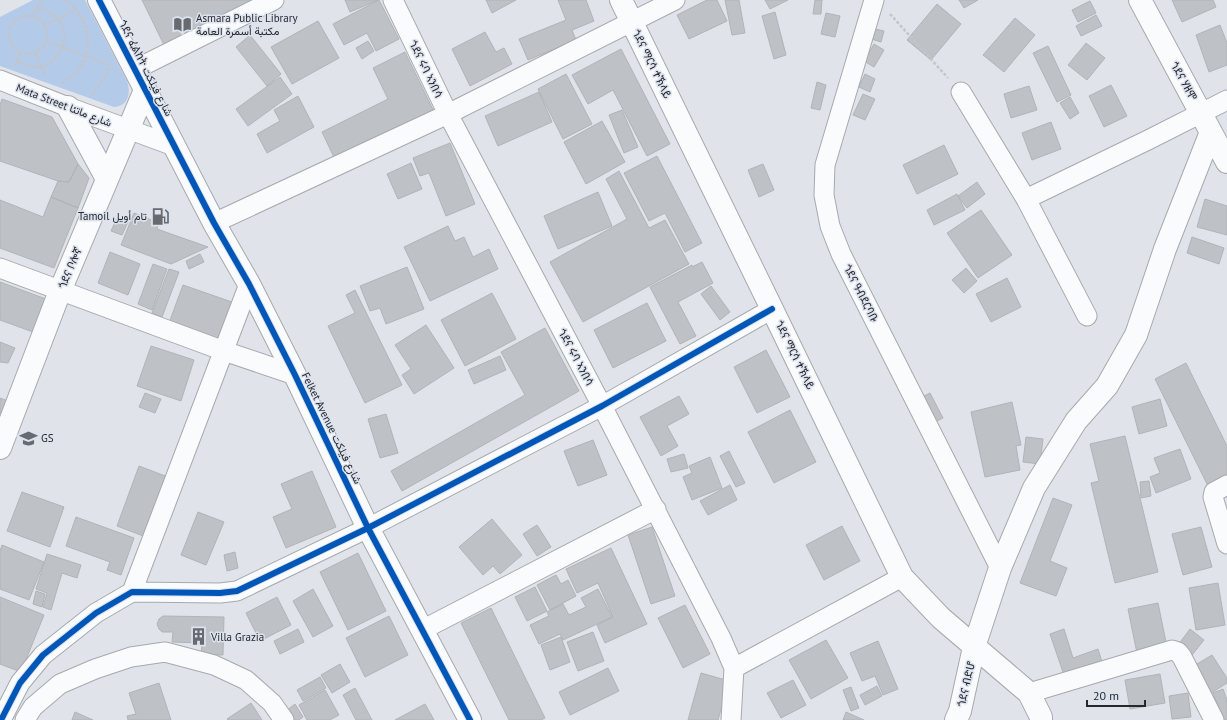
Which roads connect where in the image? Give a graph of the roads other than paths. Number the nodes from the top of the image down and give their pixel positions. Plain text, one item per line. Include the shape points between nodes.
1 (274, 0) edge
2 (393, 0) edge
3 (621, 0) edge
4 (675, 0) edge
5 (1140, 0) edge
6 (90, 3) edge
7 (881, 6) edge
8 (631, 21) junction
9 (126, 68) junction
10 (6, 75) edge
11 (145, 90) junction
12 (961, 92) road end
13 (1227, 100) edge
14 (68, 107) junction
15 (448, 114) junction
16 (1206, 122) junction
17 (128, 129) junction
18 (174, 146) junction
19 (1227, 162) edge
20 (108, 179) junction
21 (1026, 199) junction
22 (214, 223) junction
23 (0, 268) edge
24 (249, 284) junction
25 (60, 291) junction
26 (772, 309) junction
27 (1087, 316) dead end
28 (224, 352) junction
29 (295, 375) junction
30 (602, 406) junction
31 (0, 448) edge
32 (1227, 485) edge
33 (656, 509) junction
34 (368, 528) junction
35 (1227, 544) edge
36 (1000, 568) junction
37 (902, 578) junction
38 (132, 592) junction
39 (422, 630) junction
40 (974, 647) junction
41 (734, 668) junction
42 (1029, 693) junction
43 (1, 720) edge
44 (24, 720) edge
45 (284, 720) edge
46 (470, 720) edge
47 (731, 720) edge
48 (956, 720) edge
49 (1042, 720) edge
50 (1214, 720) edge

1 - 9 street
2 - 15 street, ጎደና ሩባ ኣንበሳ
3 - 8 street, ጎደና ማርሳ ተኽላይ
4 - 8 street
5 - 16 street, ጎደና ሃዘሞ
6 - 9 street, ጎደና ፈልከት شارع فيلكت
7 - 36 street, ጎደና ዓብደርባቡ via 825,165 824,195 830,226 841,254
8 - 15 street
8 - 26 street, ጎደና ማርሳ ተኽላይ
9 - 11 street, ጎደና ፈልከት شارع فيلكت
10 - 14 street, Mata Street شارع ماتئا
11 - 17 street, ጎደና ቦሎኛ
11 - 18 street, ጎደና ፈልከት شارع فيلكت
12 - 21 street
13 - 16 street
14 - 17 street, Mata Street شارع ماتئا
14 - 20 street
15 - 22 street
15 - 30 street, ጎደና ሩባ ኣንበሳ
16 - 19 street, ጎደና ሃዘሞ
16 - 21 street
16 - 36 street, ጎደና ብድሆ via 1136,335 1107,386 1076,421 1034,488
17 - 18 street, Mata Street شارع ماتئا
17 - 20 street, ጎደና ቦሎኛ
18 - 22 street, Felket Avenue شارع فيلكت
20 - 25 street, ጎደና ቦሎኛ
21 - 27 street
22 - 24 street, Felket Avenue شارع فيلكت
23 - 25 street
24 - 28 street
24 - 29 street, Felket Avenue شارع فيلكت
25 - 28 street
25 - 31 street, ጎደና ቦሎኛ
26 - 30 street
26 - 37 street, ጎደና ማርሳ ተኽላይ
28 - 29 street
28 - 38 street
29 - 34 street, Felket Avenue شارع فيلكت
30 - 33 street, ጎደና ሩባ ኣንበሳ
30 - 34 street
32 - 35 street via 1214,492 1213,497
33 - 39 street
33 - 41 street, ጎደና ሩባ ኣንበሳ
34 - 38 street via 237,591 209,594
34 - 39 street, Felket Avenue شارع فيلكت
36 - 40 street, ጎደና ብድሆ
37 - 40 street, ጎደና ማርሳ ተኽላይ
37 - 41 street
38 - 43 street via 96,613 43,655 20,683
39 - 46 street, Felket Avenue شارع فيلكت
40 - 42 street, ጎደና ማርሳ ተኽላይ
40 - 48 street, ጎደና ብድሆ
41 - 47 street, ጎደና ሩባ ኣንበሳ
42 - 49 street
42 - 50 street via 1172,650 1182,657
44 - 45 street via 33,707 60,684 131,657 165,652 214,665 246,680 272,703

